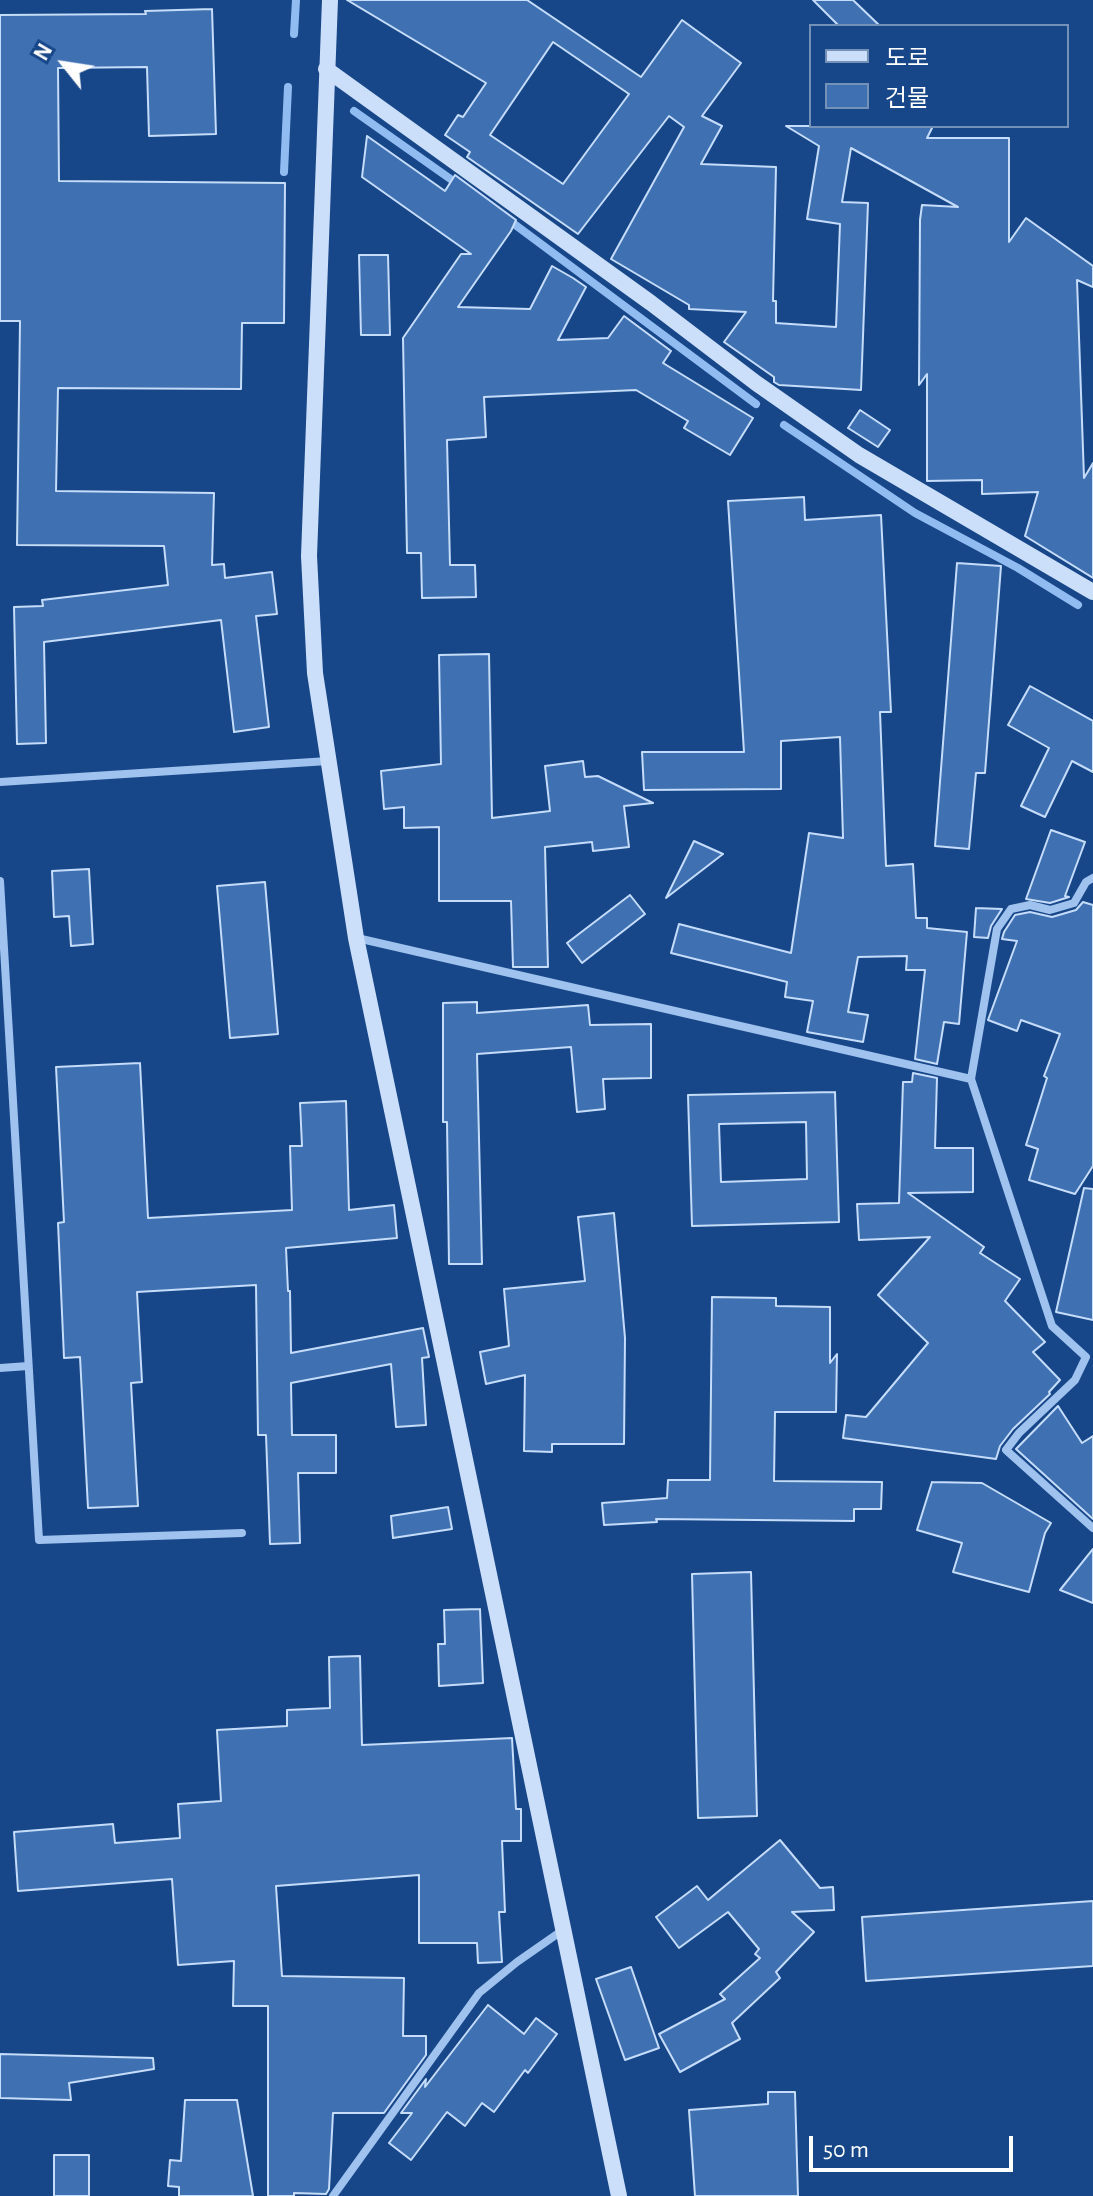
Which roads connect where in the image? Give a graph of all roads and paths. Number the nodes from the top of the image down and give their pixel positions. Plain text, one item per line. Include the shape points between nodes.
1 (330, 0) edge
2 (326, 69) junction
3 (1093, 592) edge
4 (329, 761) junction
5 (0, 782) edge
6 (1093, 878) edge
7 (0, 881) edge
8 (356, 938) junction
9 (971, 1079) junction
10 (28, 1366) junction
11 (0, 1368) edge
12 (1093, 1528) edge
13 (242, 1533) dead end
14 (564, 1929) junction
15 (333, 2196) edge
16 (619, 2196) edge

1 - 2 main road
2 - 3 main road via 859,455
2 - 4 main road via 309,556 315,673
4 - 5 street
4 - 8 main road
6 - 9 street via 1074,903 1050,910 1030,905 1011,909 997,929
7 - 10 street
8 - 9 street
8 - 14 main road
9 - 12 street via 1052,1326 1086,1357 1075,1380 1006,1450
10 - 11 street
10 - 13 street via 39,1540
14 - 15 street via 479,1993
14 - 16 main road

